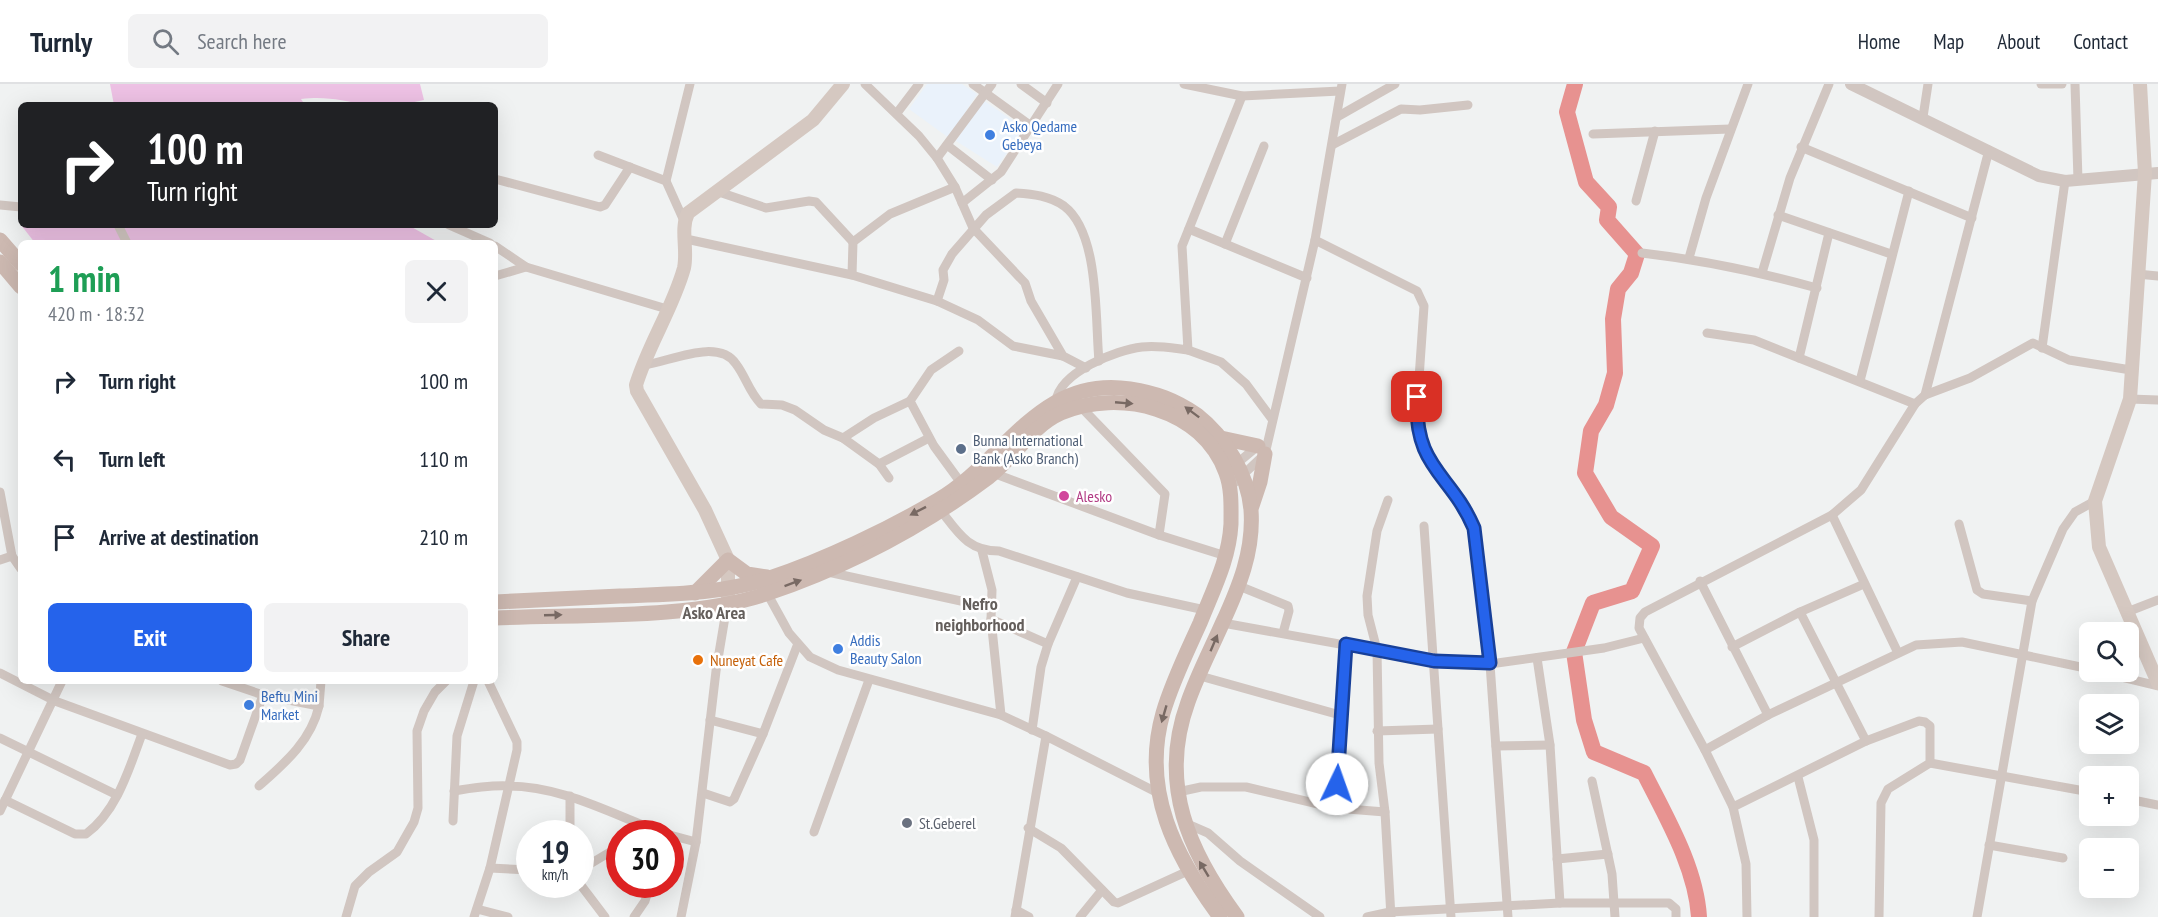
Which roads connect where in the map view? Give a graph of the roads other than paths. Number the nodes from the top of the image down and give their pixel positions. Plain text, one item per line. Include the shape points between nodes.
1 (690, 84) edge
2 (843, 84) edge
3 (865, 84) edge
4 (919, 84) edge
5 (973, 84) edge
6 (992, 84) edge
7 (1021, 84) edge
8 (1058, 84) edge
9 (1184, 84) edge
10 (1395, 84) edge
11 (1748, 84) edge
12 (1829, 84) edge
13 (1928, 84) edge
14 (2041, 84) edge
15 (2062, 84) edge
16 (2075, 84) edge
17 (2140, 84) edge
18 (1856, 85) edge
19 (1194, 86) edge
20 (1341, 87) edge
21 (986, 93) junction
22 (1242, 96) junction
23 (1047, 103) junction
24 (1468, 105) dead end
25 (897, 113) junction
26 (1336, 117) junction
27 (1923, 117) junction
28 (1031, 126) junction
29 (1730, 129) junction
30 (1655, 130) junction
31 (1593, 134) dead end
32 (947, 145) junction
33 (1332, 145) junction
34 (1264, 146) dead end
35 (1801, 147) junction
36 (1989, 150) junction
37 (598, 155) dead end
38 (938, 158) junction
39 (630, 167) junction
40 (2151, 173) edge
41 (498, 180) edge
42 (993, 180) junction
43 (2072, 180) junction
44 (666, 181) junction
45 (955, 187) junction
46 (716, 191) junction
47 (1909, 191) junction
48 (1636, 201) dead end
49 (962, 203) junction
50 (0, 205) edge
51 (18, 207) edge
52 (1778, 215) junction
53 (1972, 218) junction
54 (684, 220) junction
55 (456, 228) edge
56 (973, 228) junction
57 (1189, 229) junction
58 (1829, 233) junction
59 (686, 239) junction
60 (0, 240) edge
61 (483, 240) edge
62 (1315, 240) junction
63 (853, 242) junction
64 (1225, 244) junction
65 (498, 248) edge
66 (1642, 253) dead end
67 (1891, 254) junction
68 (1689, 258) junction
69 (18, 261) edge
70 (0, 262) edge
71 (525, 267) junction
72 (1762, 273) junction
73 (2137, 274) junction
74 (498, 275) edge
75 (852, 275) junction
76 (2158, 276) edge
77 (1307, 278) junction
78 (18, 283) edge
79 (1817, 288) junction
80 (937, 301) junction
81 (667, 309) junction
82 (1707, 333) dead end
83 (2042, 348) junction
84 (1188, 350) junction
85 (958, 351) dead end
86 (1063, 356) junction
87 (1799, 358) junction
88 (1099, 361) junction
89 (644, 365) junction
90 (1086, 368) junction
91 (2131, 370) junction
92 (1860, 381) junction
93 (1925, 395) junction
94 (2130, 399) junction
95 (2158, 400) edge
96 (910, 401) junction
97 (1056, 401) junction
98 (1915, 404) junction
99 (1080, 406) junction
100 (1272, 419) junction
101 (843, 438) junction
102 (929, 438) junction
103 (1221, 438) junction
104 (1263, 448) junction
105 (879, 464) junction
106 (993, 473) junction
107 (1234, 475) junction
108 (889, 478) dead end
109 (962, 483) junction
110 (0, 492) edge
111 (1388, 500) dead end
112 (2095, 501) junction
113 (1251, 509) junction
114 (942, 512) junction
115 (1832, 515) junction
116 (2, 521) edge
117 (1959, 524) dead end
118 (1424, 526) dead end
119 (1160, 535) junction
120 (982, 551) junction
121 (12, 556) junction
122 (1226, 556) junction
123 (728, 560) junction
124 (0, 561) edge
125 (18, 565) edge
126 (825, 572) junction
127 (773, 577) junction
128 (1077, 577) junction
129 (1700, 581) junction
130 (1864, 584) junction
131 (1239, 585) junction
132 (696, 593) junction
133 (767, 593) junction
134 (728, 598) junction
135 (2158, 600) edge
136 (2032, 601) junction
137 (498, 602) edge
138 (993, 608) junction
139 (1205, 610) junction
140 (1800, 612) junction
141 (2127, 612) junction
142 (498, 618) edge
143 (991, 619) junction
144 (1223, 622) junction
145 (1283, 633) junction
146 (1644, 638) junction
147 (1048, 644) junction
148 (1346, 644) junction
149 (797, 646) junction
150 (1732, 647) junction
151 (1377, 650) junction
152 (1898, 653) junction
153 (2023, 653) junction
154 (1538, 658) junction
155 (1434, 661) junction
156 (1490, 663) junction
157 (2079, 666) edge
158 (0, 673) edge
159 (1200, 676) junction
160 (869, 680) junction
161 (2139, 681) edge
162 (18, 682) edge
163 (1836, 683) junction
164 (22, 684) edge
165 (61, 684) edge
166 (231, 684) edge
167 (321, 684) edge
168 (443, 684) edge
169 (473, 684) edge
170 (490, 684) edge
171 (2158, 685) edge
172 (263, 695) junction
173 (55, 701) junction
174 (319, 706) junction
175 (1001, 715) junction
176 (1340, 715) junction
177 (1768, 716) junction
178 (710, 720) junction
179 (1438, 729) junction
180 (1032, 730) junction
181 (1377, 731) junction
182 (142, 734) junction
183 (764, 734) junction
184 (1046, 736) junction
185 (0, 738) edge
186 (1866, 741) junction
187 (1550, 745) junction
188 (1496, 746) junction
189 (28, 750) junction
190 (1705, 750) junction
191 (1930, 763) junction
192 (2000, 775) junction
193 (1798, 777) junction
194 (1592, 781) dead end
195 (510, 785) junction
196 (259, 786) dead end
197 (2079, 790) edge
198 (454, 791) junction
199 (1178, 792) junction
200 (703, 793) junction
201 (1158, 793) junction
202 (117, 795) junction
203 (570, 796) junction
204 (5, 800) junction
205 (2139, 801) edge
206 (2158, 805) edge
207 (1732, 807) junction
208 (1335, 808) junction
209 (0, 811) edge
210 (1385, 812) junction
211 (570, 820) edge
212 (629, 820) edge
213 (453, 821) dead end
214 (1185, 823) junction
215 (1028, 828) junction
216 (813, 832) dead end
217 (684, 839) edge
218 (696, 842) junction
219 (1989, 845) junction
220 (1608, 854) junction
221 (2063, 858) dead end
222 (1557, 859) junction
223 (490, 868) junction
224 (516, 869) edge
225 (1188, 871) junction
226 (1102, 890) junction
227 (591, 898) edge
228 (646, 898) edge
229 (1614, 902) junction
230 (1560, 903) junction
231 (1507, 912) edge
232 (475, 913) edge
233 (1450, 913) edge
234 (1016, 914) edge
235 (1390, 914) edge
236 (346, 917) edge
237 (508, 917) edge
238 (605, 917) edge
239 (634, 917) edge
240 (681, 917) edge
241 (1029, 917) edge
242 (1080, 917) edge
243 (1220, 917) edge
244 (1237, 917) edge
245 (1320, 917) edge
246 (1367, 917) edge
247 (1615, 917) edge
248 (1676, 917) edge
249 (1747, 917) edge
250 (1814, 917) edge
251 (1880, 917) edge
252 (1977, 917) edge

1 - 44 street
2 - 46 main road via 813,120
3 - 25 street
4 - 25 street
5 - 21 street
6 - 21 street
7 - 23 street
8 - 23 street
9 - 19 street
10 - 26 street
11 - 29 street
12 - 35 street
13 - 27 street
14 - 15 street
16 - 43 street
17 - 40 main road
18 - 27 street
19 - 22 street
20 - 22 street
20 - 26 street
21 - 28 street
21 - 32 street
22 - 57 street
23 - 28 street
24 - 33 street via 1401,109
25 - 38 street
26 - 33 street
27 - 36 street
28 - 42 street
29 - 30 street
29 - 68 street
30 - 31 street
30 - 48 street
32 - 38 street
32 - 42 street
33 - 62 street
34 - 64 street
35 - 47 street
35 - 52 street
36 - 43 street via 2039,176
36 - 53 street
37 - 39 street
38 - 45 street
39 - 41 street via 600,207
39 - 44 street
40 - 43 street
40 - 73 main road
42 - 49 street
43 - 83 street
44 - 54 street
45 - 49 street
45 - 63 street via 890,214
46 - 54 main road via 699,202
46 - 63 street via 766,208 816,202
47 - 53 street
47 - 67 street
49 - 56 street
50 - 51 street
52 - 58 street
52 - 72 street
53 - 93 street
54 - 59 main road
55 - 61 street
56 - 80 street via 946,264
56 - 86 street via 1025,283
56 - 88 street via 1016,193 1042,195 1064,207 1087,242
57 - 64 street
57 - 84 street via 1182,246
58 - 67 street
58 - 79 street
59 - 75 street
59 - 81 main road via 683,270
60 - 69 main road
62 - 77 street
62 - 156 street via 1417,291 1422,299 1418,435 1428,459 1474,528
63 - 75 street
64 - 77 street
65 - 71 street
66 - 68 street
67 - 92 street
68 - 72 street
70 - 78 main road
71 - 74 street
71 - 81 street
72 - 79 street
73 - 76 street
73 - 91 main road
75 - 80 street
77 - 100 street
79 - 87 street
80 - 86 street via 978,320 1012,346
81 - 89 main road
82 - 87 street via 1754,340
83 - 91 street via 2069,360
83 - 93 street via 2027,345 1970,378
84 - 88 street via 1140,347
84 - 100 street via 1221,362 1246,384
85 - 96 street via 931,370
86 - 90 street
87 - 92 street
88 - 90 street
89 - 101 street via 695,351 722,354 735,361 760,404 795,410
89 - 123 main road via 637,391 705,510
90 - 97 street via 1063,385
91 - 94 main road
92 - 98 street
93 - 98 street
94 - 95 street
94 - 112 main road
96 - 101 street
96 - 102 street
103 -> 97 main road via 1182,405 1146,391 1103,387
97 - 109 main road via 1034,416
98 - 115 street via 1861,490
99 - 106 main road via 1050,419
99 -> 107 main road via 1123,402 1158,409 1206,441
99 - 119 street via 1165,494
100 - 104 street
101 - 105 street
102 - 105 street
102 - 109 street
103 - 104 main road
103 - 107 main road
104 - 107 street
104 - 113 main road via 1260,482
105 - 108 street
106 - 114 main road
106 - 119 street
107 - 113 main road
107 - 122 main road
109 -> 127 main road via 939,500 870,536
110 - 116 street
111 - 151 street via 1377,531 1367,596
112 - 136 street via 2075,512 2063,529
112 - 141 main road via 2099,547
113 - 131 main road via 1246,567
114 - 120 street via 958,533
114 - 126 main road
115 - 129 street
115 - 130 street
116 - 121 street
117 - 136 street via 1977,590
118 - 155 street
119 - 122 street
120 - 128 street via 999,551
120 - 138 street
121 - 124 street
121 - 125 street
122 - 139 main road
123 - 127 main road via 747,574
123 - 132 main road
123 - 134 main road
133 -> 126 main road
126 - 138 street
127 - 134 main road
128 - 139 street via 1127,593
128 - 147 street
129 - 146 street via 1645,612 1639,628
129 - 150 street
130 - 140 street
130 - 152 street
131 - 144 main road
131 - 145 street via 1288,606
132 - 134 main road
132 - 137 main road
133 - 134 main road
133 - 149 street
142 -> 134 main road via 676,610
134 - 178 street
135 - 141 street
136 - 153 street
138 - 143 street
139 -> 201 main road via 1161,721 1156,761
140 - 150 street
140 - 163 street
141 - 171 main road
143 - 147 street
143 - 175 street
144 - 145 street
159 -> 144 main road
145 - 148 street
146 - 154 street
146 - 190 street
147 - 180 street
148 - 151 street
148 - 176 street
149 - 160 street via 810,657
149 - 183 street
150 - 177 street
151 - 155 street
151 - 181 street
152 - 153 street via 1916,645 1962,642
152 - 163 street
153 - 157 street
153 - 192 street
154 - 156 street
154 - 187 street
155 - 156 street
155 - 179 street
156 - 188 street
158 - 162 street
159 - 176 street
159 - 199 main road via 1181,725
160 - 175 street
160 - 216 street
161 - 171 street
163 - 177 street
163 - 186 street
164 - 173 street
165 - 173 street
166 - 172 street
167 - 174 street
168 - 236 street via 424,711 417,731 418,808 414,822 398,852 355,886
169 - 198 street via 457,736
170 - 195 street via 518,742
172 - 174 street
172 - 182 street via 236,765
173 - 182 street
173 - 189 street
174 - 196 street via 309,735
175 - 180 street
176 - 208 street
177 - 190 street
178 - 183 street
178 - 200 street
179 - 181 street
179 - 233 street
180 - 184 street
181 - 210 street
182 - 202 street
183 - 200 street via 734,799 723,801
184 - 201 street
184 - 215 street
185 - 189 street
186 - 191 street via 1925,722 1930,726
186 - 193 street
187 - 188 street
187 - 222 street
188 - 231 street
189 - 202 street
189 - 204 street
190 - 207 street
191 - 192 street
191 - 251 street via 1883,795
192 - 197 street
192 - 219 street
193 - 207 street
193 - 250 street via 1814,840
194 - 220 street
195 - 198 street
195 - 203 street
195 - 223 street
198 - 213 street
199 - 208 street via 1201,787 1246,787
199 - 214 main road
200 - 218 street
201 - 225 main road via 1173,843
202 - 204 street via 97,826 86,834 75,834
203 - 211 street
203 - 212 street
204 - 209 street
205 - 206 street
207 - 249 street via 1746,864
208 - 210 street
210 - 235 street
244 -> 214 main road via 1198,859
214 - 245 street via 1208,833 1240,861
215 - 226 street via 1061,848
215 - 234 street
217 - 218 street
218 - 240 street
219 - 221 street
219 - 252 street
220 - 222 street
220 - 229 street
222 - 230 street
223 - 224 street
223 - 232 street
225 - 226 street via 1118,903
225 - 243 main road
226 - 242 street
227 - 238 street
228 - 239 street
229 - 230 street
229 - 247 street
229 - 248 street via 1669,903 1676,909
230 - 231 street
231 - 233 street
232 - 237 street
233 - 235 street
234 - 241 street
235 - 246 street

